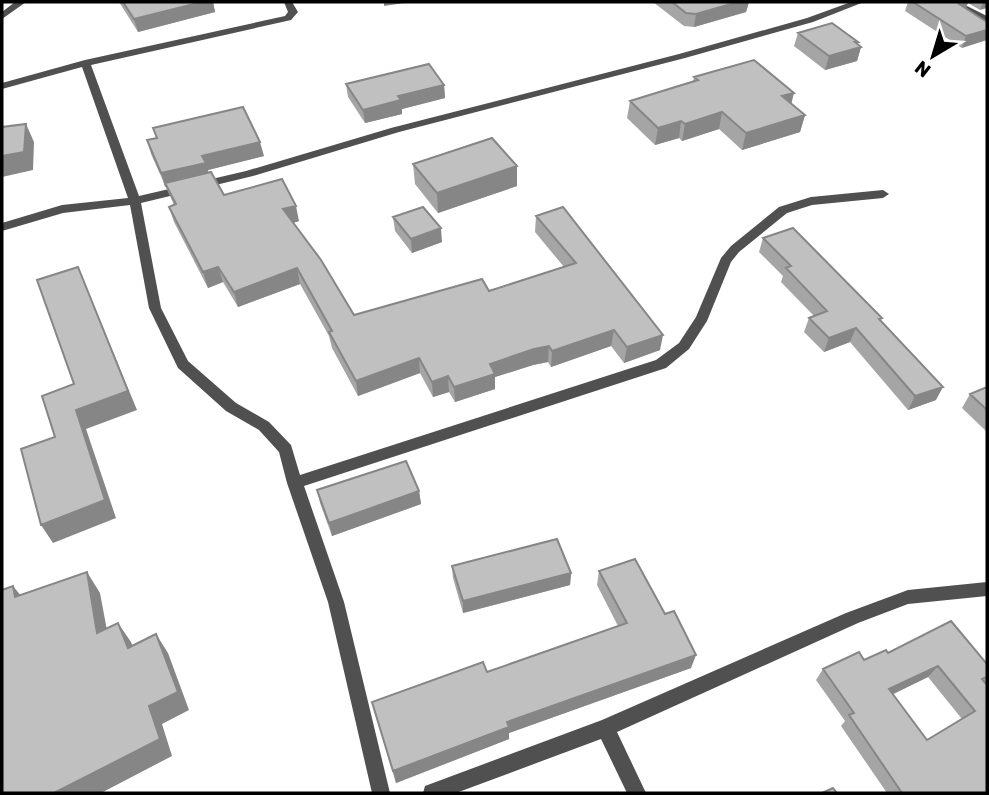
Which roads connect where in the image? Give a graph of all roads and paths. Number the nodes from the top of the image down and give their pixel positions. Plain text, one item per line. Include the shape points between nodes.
1 (21, 2) edge
2 (288, 2) edge
3 (859, 2) edge
4 (953, 2) edge
5 (2, 16) edge
6 (987, 20) edge
7 (85, 63) junction
8 (2, 86) edge
9 (883, 194) dead end
10 (135, 201) junction
11 (2, 228) edge
12 (295, 483) junction
13 (987, 589) edge
14 (605, 728) junction
15 (381, 793) edge
16 (432, 793) edge
17 (637, 793) edge

1 - 5 street
2 - 7 street via 293,12 281,20
3 - 10 street via 695,52
4 - 6 street
7 - 8 street
7 - 10 street
9 - 12 street via 811,201 783,210 735,249 684,346 661,364
10 - 11 street via 62,209
10 - 12 street via 155,308 183,364 231,407 264,426 286,449
12 - 15 street via 336,602
13 - 14 street via 908,597
14 - 16 street
14 - 17 street

